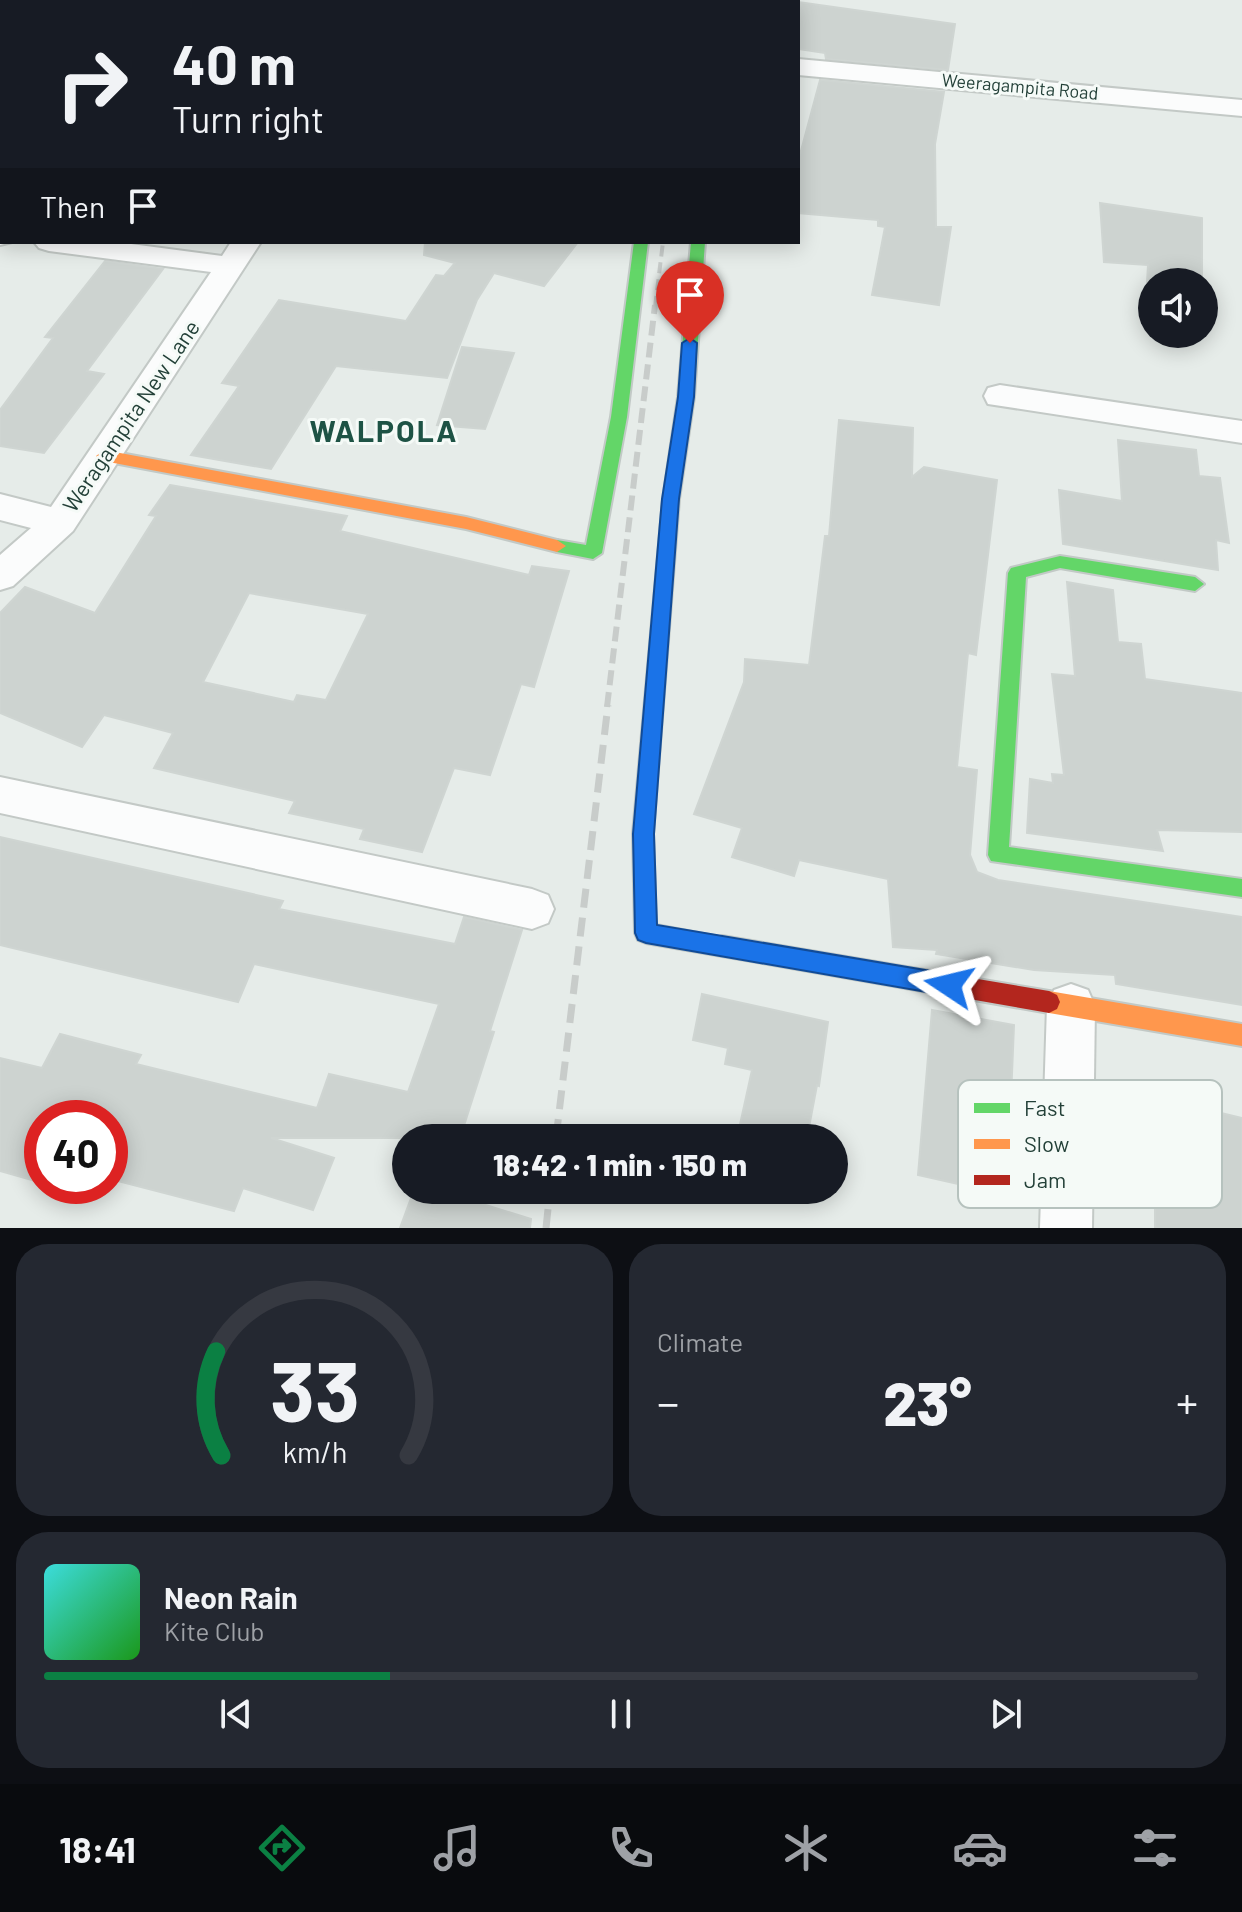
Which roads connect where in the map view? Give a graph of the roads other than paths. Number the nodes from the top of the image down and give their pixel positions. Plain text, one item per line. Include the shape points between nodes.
1 (800, 67) edge
2 (1242, 108) edge
3 (81, 244) edge
4 (641, 244) edge
5 (698, 244) edge
6 (239, 254) edge
7 (1000, 396) dead end
8 (1242, 432) edge
9 (104, 456) junction
10 (0, 507) edge
11 (60, 522) junction
12 (0, 576) edge
13 (1195, 584) dead end
14 (0, 795) edge
15 (1242, 888) edge
16 (532, 909) dead end
17 (1071, 1006) junction
18 (1242, 1035) edge
19 (1069, 1080) edge
20 (1066, 1208) edge
21 (1066, 1228) edge

1 - 2 street, Weeragampita Road
3 - 6 street
4 - 9 street via 619,417 593,553 466,523
5 - 17 street via 649,752 643,834 646,933
6 - 9 street, Weragampita New Lane
7 - 8 street
9 - 11 street, Weragampita New Lane
10 - 11 street
11 - 12 street, Weragampita New Lane
13 - 15 street via 1060,562 1017,573 998,855
14 - 16 street
17 - 18 street
17 - 19 street
20 - 21 street

